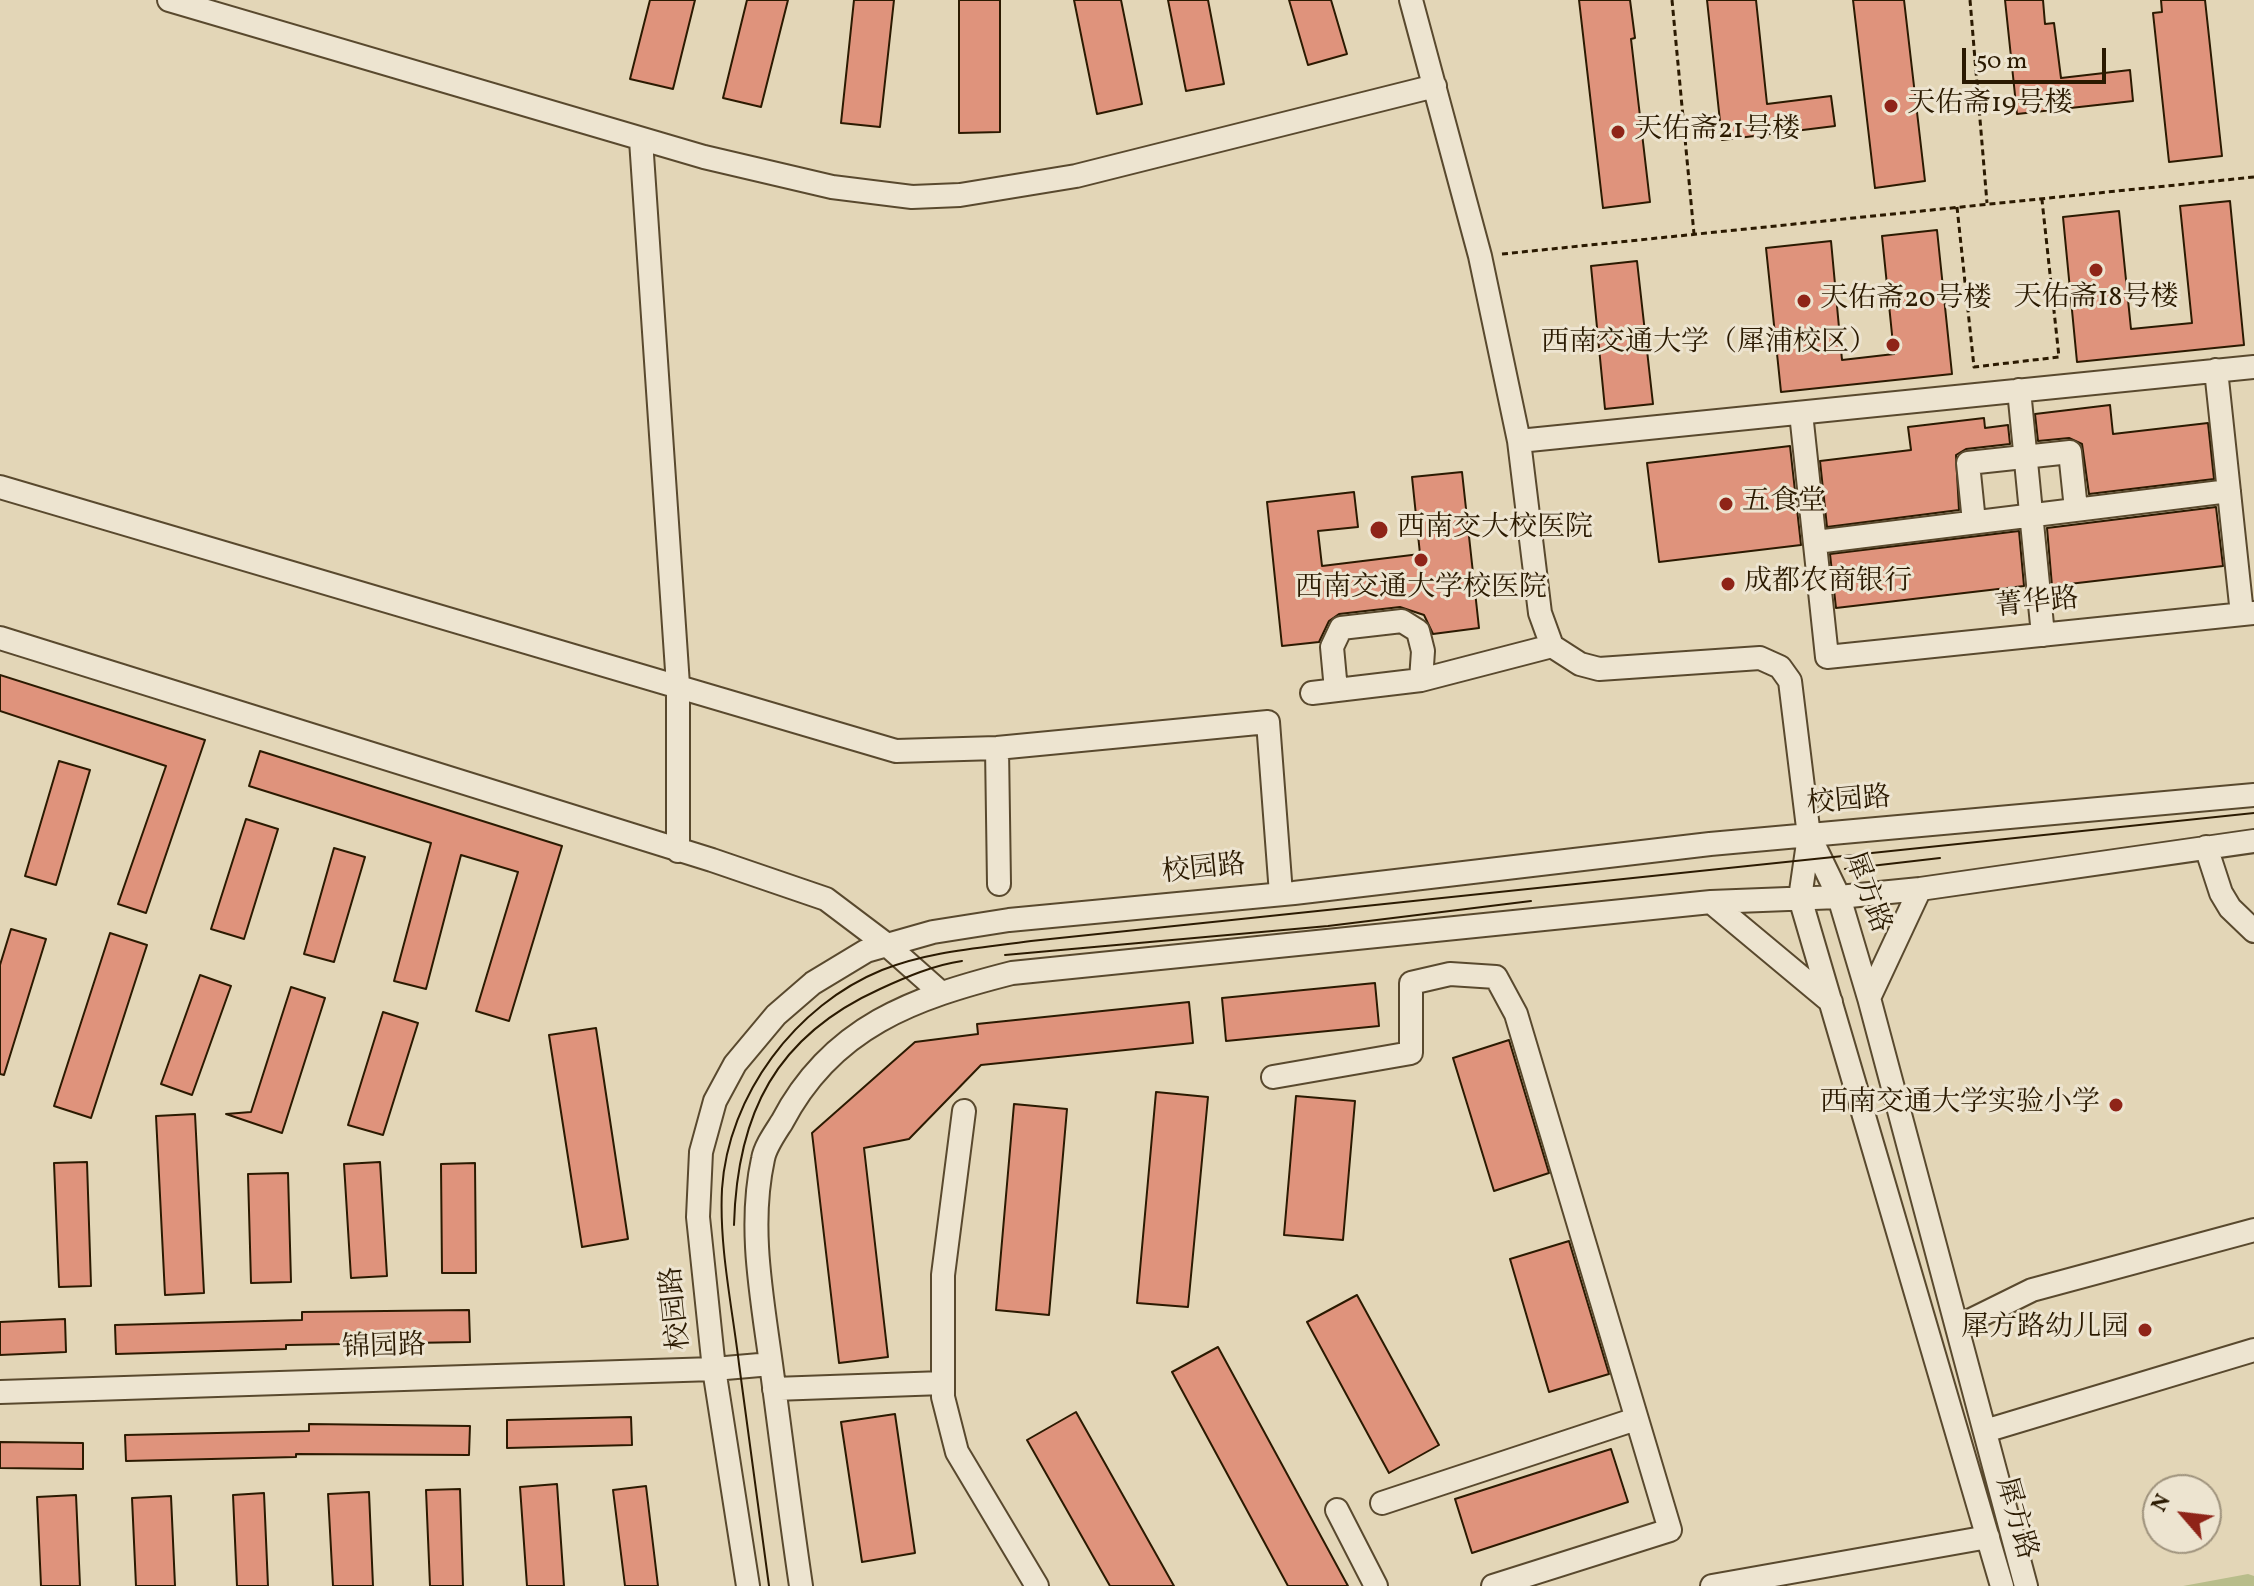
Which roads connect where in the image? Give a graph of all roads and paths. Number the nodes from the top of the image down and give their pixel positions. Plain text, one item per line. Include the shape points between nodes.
1 (169, 0) edge
2 (1411, 0) edge
3 (1672, 0) edge
4 (1970, 0) edge
5 (1435, 86) junction
6 (641, 140) junction
7 (2254, 177) edge
8 (2041, 199) junction
9 (1987, 204) junction
10 (1957, 207) junction
11 (1694, 234) junction
12 (1480, 256) junction
13 (2254, 367) edge
14 (2216, 370) junction
15 (2019, 390) junction
16 (1801, 413) junction
17 (1519, 441) junction
18 (2025, 457) junction
19 (0, 487) edge
20 (2229, 491) junction
21 (2076, 509) junction
22 (2030, 515) junction
23 (1974, 522) junction
24 (1816, 542) junction
25 (2248, 613) edge
26 (2043, 635) junction
27 (0, 638) edge
28 (1552, 646) junction
29 (1421, 680) junction
30 (678, 685) junction
31 (1336, 690) junction
32 (1312, 693) dead end
33 (997, 748) junction
34 (2254, 795) edge
35 (1809, 836) junction
36 (2254, 841) edge
37 (2206, 847) junction
38 (678, 851) junction
39 (999, 884) dead end
40 (1920, 889) junction
41 (1281, 894) junction
42 (1839, 897) junction
43 (1800, 898) junction
44 (1711, 902) junction
45 (2254, 931) edge
46 (887, 945) junction
47 (940, 992) junction
48 (1869, 998) junction
49 (1831, 1002) junction
50 (1273, 1077) dead end
51 (964, 1111) dead end
52 (2254, 1230) edge
53 (1957, 1327) junction
54 (2254, 1350) edge
55 (771, 1364) junction
56 (714, 1369) junction
57 (943, 1383) junction
58 (774, 1389) junction
59 (0, 1392) edge
60 (1636, 1419) junction
61 (1985, 1431) junction
62 (1382, 1503) dead end
63 (1337, 1510) dead end
64 (1988, 1537) junction
65 (748, 1586) edge
66 (801, 1586) edge
67 (1037, 1586) edge
68 (1376, 1586) edge
69 (1493, 1586) edge
70 (1712, 1586) edge
71 (2002, 1586) edge
72 (2026, 1586) edge

1 - 6 street
2 - 5 street
3 - 11 path
4 - 9 path
5 - 6 street via 1076,176 960,195 912,197 832,187
5 - 12 street
6 - 30 street
7 - 8 path
8 - 9 path
8 - 10 path via 2059,357 1974,367
9 - 10 path
10 - 11 path
11 - 12 path
12 - 17 street
13 - 14 street
14 - 15 street
14 - 20 street
15 - 16 street
15 - 18 street
16 - 17 street
16 - 24 street
17 - 28 street via 1540,613
18 - 21 street via 2070,452
18 - 22 street
18 - 23 street via 1968,463
19 - 30 street
20 - 21 street
20 - 25 street
21 - 22 street
22 - 23 street
22 - 26 street
23 - 24 street
24 - 26 street, 菁华路 via 1827,657
25 - 26 street, 菁华路
27 - 38 street
28 - 29 street
28 - 35 street via 1599,669 1760,658 1780,667 1790,681
29 - 31 street
29 - 31 street via 1418,631 1402,621 1341,628 1332,647
30 - 33 street via 896,751
30 - 38 street
31 - 32 street
33 - 39 street
33 - 41 street via 1268,722
34 - 35 street, 校园路
35 - 41 street, 校园路
35 - 42 street, 犀方路
35 - 43 street, 犀方路
36 - 37 street
37 - 40 street
37 - 45 street via 2221,893
38 - 46 street via 826,899
40 - 42 street
40 - 48 street
41 - 46 street, 校园路 via 1009,920
42 - 43 street
42 - 48 street, 犀方路
43 - 44 street
43 - 49 street, 犀方路
44 - 47 street via 1012,973
44 - 49 street
46 - 47 street
46 - 56 street, 校园路 via 866,951 813,983 776,1015 735,1064 715,1101 701,1152 698,1217
47 - 55 street via 887,1014 841,1045 794,1098 763,1157 757,1228
48 - 53 street, 犀方路
49 - 64 street, 犀方路
50 - 60 street via 1411,1053 1411,983 1450,974 1496,977 1516,1014
51 - 57 street via 943,1275
52 - 53 street via 2032,1290
53 - 61 street, 犀方路
54 - 61 street
55 - 56 street, 锦园路
55 - 58 street
56 - 59 street, 锦园路
56 - 65 street, 校园路
57 - 58 street
57 - 67 street via 957,1452
58 - 66 street
60 - 62 street
60 - 69 street via 1670,1530
61 - 72 street, 犀方路
63 - 68 street
64 - 70 street
64 - 71 street, 犀方路

